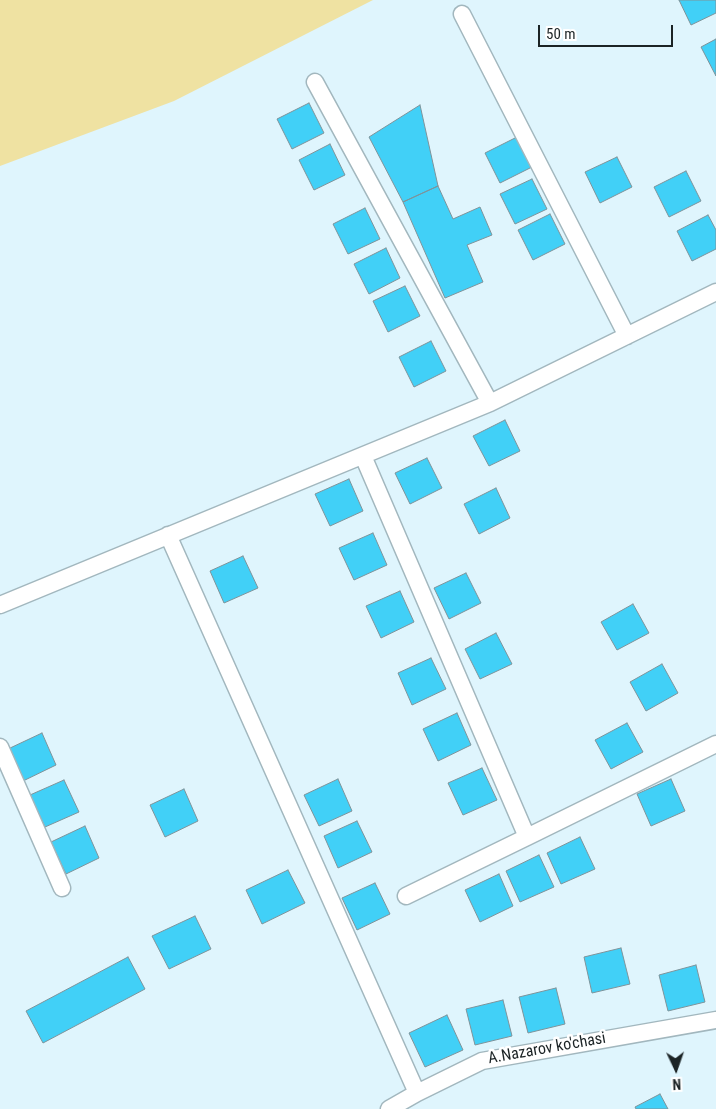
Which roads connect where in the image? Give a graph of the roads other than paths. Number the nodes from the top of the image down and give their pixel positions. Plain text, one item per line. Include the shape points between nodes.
1 (462, 14) dead end
2 (314, 82) dead end
3 (716, 292) edge
4 (627, 336) junction
5 (490, 403) junction
6 (363, 456) junction
7 (168, 535) junction
8 (0, 605) edge
9 (716, 744) edge
10 (0, 747) edge
11 (527, 837) junction
12 (62, 888) dead end
13 (406, 896) dead end
14 (716, 1020) edge
15 (417, 1093) junction
16 (389, 1109) edge

1 - 4 street
2 - 5 street
3 - 4 street
4 - 5 street
5 - 6 street
6 - 7 street
6 - 11 street
7 - 8 street
7 - 15 street
9 - 11 street
10 - 12 street
11 - 13 street
14 - 15 street, A.Nazarov ko'chasi via 482,1060
15 - 16 street, A.Nazarov ko'chasi

